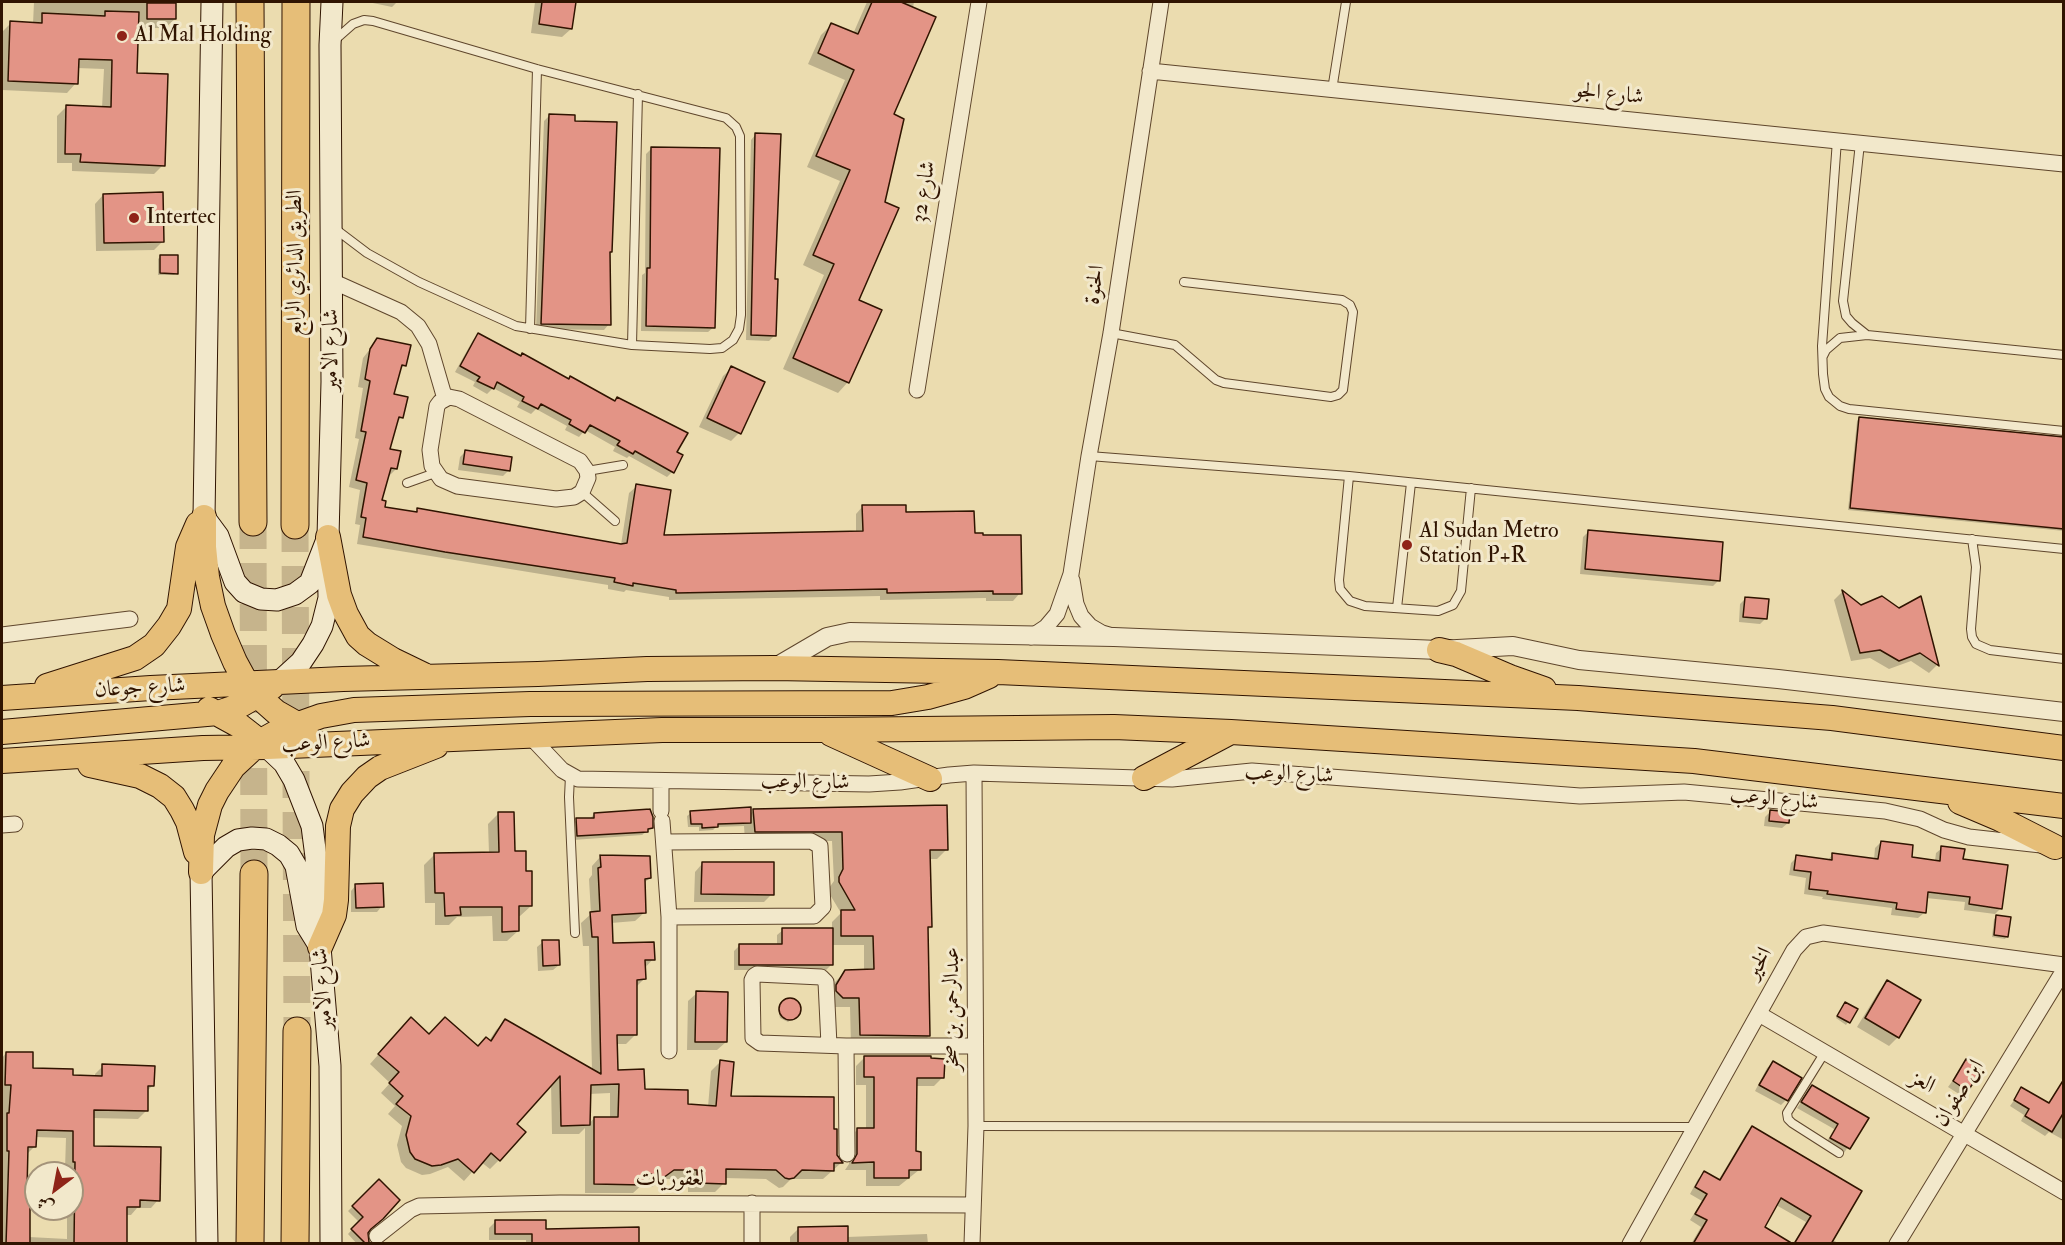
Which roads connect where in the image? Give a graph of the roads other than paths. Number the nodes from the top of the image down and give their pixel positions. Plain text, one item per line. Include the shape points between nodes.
1 (212, 2) edge
2 (250, 2) edge
3 (296, 2) edge
4 (332, 2) edge
5 (979, 2) edge
6 (1161, 2) edge
7 (1346, 2) edge
8 (330, 45) junction
9 (537, 69) junction
10 (1150, 71) junction
11 (1332, 90) junction
12 (638, 94) junction
13 (1836, 140) junction
14 (1860, 143) junction
15 (2064, 164) edge
16 (330, 225) junction
17 (332, 281) junction
18 (1184, 282) dead end
19 (530, 329) junction
20 (1111, 333) junction
21 (1867, 335) junction
22 (632, 345) junction
23 (2064, 355) edge
24 (1822, 358) junction
25 (917, 390) dead end
26 (445, 399) junction
27 (2064, 431) edge
28 (1089, 456) junction
29 (623, 465) dead end
30 (587, 471) junction
31 (435, 473) junction
32 (1349, 476) junction
33 (407, 483) dead end
34 (1412, 483) junction
35 (1471, 488) junction
36 (582, 492) junction
37 (204, 517) junction
38 (615, 521) dead end
39 (253, 522) tunnel mouth
40 (295, 525) tunnel mouth
41 (328, 537) junction
42 (1972, 539) junction
43 (2064, 549) edge
44 (1071, 574) junction
45 (1397, 608) junction
46 (130, 619) dead end
47 (2, 635) edge
48 (1032, 637) junction
49 (1114, 637) junction
50 (1439, 650) junction
51 (2064, 659) edge
52 (774, 668) junction
53 (998, 672) junction
54 (429, 678) junction
55 (279, 682) junction
56 (151, 688) junction
57 (253, 690) junction
58 (6, 698) edge
59 (1578, 698) junction
60 (2064, 712) edge
61 (218, 713) junction
62 (296, 725) junction
63 (824, 730) junction
64 (2, 732) edge
65 (1231, 732) junction
66 (528, 734) junction
67 (461, 737) junction
68 (364, 742) junction
69 (260, 745) junction
70 (2064, 748) edge
71 (55, 758) junction
72 (2, 761) edge
73 (974, 773) junction
74 (570, 776) junction
75 (930, 778) junction
76 (1144, 778) junction
77 (661, 782) junction
78 (1924, 790) junction
79 (2064, 806) edge
80 (664, 842) junction
81 (2059, 847) edge
82 (201, 872) junction
83 (254, 874) tunnel mouth
84 (669, 917) junction
85 (575, 933) dead end
86 (321, 947) junction
87 (2064, 965) edge
88 (2064, 970) edge
89 (1758, 1014) junction
90 (297, 1031) tunnel mouth
91 (829, 1045) junction
92 (846, 1046) junction
93 (975, 1046) junction
94 (669, 1051) dead end
95 (1825, 1052) junction
96 (976, 1126) junction
97 (1696, 1127) junction
98 (1963, 1133) junction
99 (1839, 1153) dead end
100 (847, 1154) dead end
101 (2064, 1192) edge
102 (752, 1203) junction
103 (973, 1205) junction
104 (377, 1236) dead end
105 (207, 1244) edge
106 (250, 1244) edge
107 (296, 1244) edge
108 (331, 1244) edge
109 (752, 1244) edge
110 (972, 1244) edge
111 (1630, 1244) edge
112 (1897, 1244) edge

1 - 37 main road
2 - 39 highway, الطريق الدائري الرابع
3 - 40 highway, الطريق الدائري الرابع
4 - 8 main road, شارع الامير
5 - 25 street, شارع 32
6 - 10 street, الحنوة
7 - 11 lane
8 - 9 lane via 353,24 373,21
8 - 16 main road, شارع الامير
9 - 12 lane
9 - 19 lane
10 - 11 street, شارع الجو
10 - 20 street, الحنوة
11 - 13 street, شارع الجو
12 - 22 lane
12 - 22 lane via 726,118 736,127 741,151 741,315 733,340 722,348
13 - 14 street, شارع الجو
13 - 24 lane
14 - 15 street, شارع الجو
14 - 21 lane via 1843,301 1846,316
16 - 17 main road, شارع الامير
16 - 19 lane via 367,253 419,282 507,323
17 - 26 street via 401,312 418,326 429,344
17 - 41 main road, شارع الامير
18 - 20 lane via 1342,300 1350,305 1353,312 1343,390 1331,397 1224,383 1175,345
19 - 22 lane
20 - 28 street, الحنوة
21 - 23 lane
21 - 24 lane via 1840,338
24 - 27 lane via 1825,389 1840,406 1849,409
26 - 30 street via 459,399 570,455
26 - 31 street via 436,411 430,450
28 - 32 lane
28 - 44 street, الحنوة
29 - 30 lane
30 - 36 street
31 - 33 lane
31 - 36 street via 457,486 556,499
32 - 34 lane
32 - 45 lane via 1340,589 1357,605
34 - 35 lane
34 - 45 lane
35 - 42 lane
35 - 45 lane via 1458,599 1437,611
36 - 38 lane
37 - 41 main road via 218,536 235,582 244,592 261,599 277,600 310,583
37 - 57 main road via 207,577 213,606 223,634
37 - 58 main road via 188,547 179,609 154,645 135,658
41 - 54 main road via 339,595 358,636
41 - 55 main road, شارع الامير via 329,598 322,626 301,662
42 - 43 lane
42 - 51 lane via 1976,567 1971,629 1976,644 1990,650
44 - 48 street, الحنوة via 1057,614
44 - 49 street, الحنوة via 1081,616 1090,626
46 - 47 street
48 - 49 street
48 - 52 street via 838,633
49 - 50 street
50 - 59 main road via 1533,686
50 - 60 street via 1513,646 1579,660
52 - 53 main road
52 - 54 main road
53 - 59 main road
53 - 62 main road via 928,698 892,703 530,704 354,710
54 - 55 main road
55 - 57 main road, شارع جوعان
56 - 57 main road, شارع جوعان
56 - 58 main road, شارع جوعان
56 - 61 main road
57 - 61 main road via 239,706
57 - 62 main road
59 - 70 main road via 1832,718
61 - 64 main road
61 - 69 main road
62 - 68 main road via 316,734
62 - 69 main road
63 - 65 main road, شارع الوعب via 1114,727
63 - 66 main road, شارع الوعب
63 - 75 main road
65 - 76 main road
65 - 78 main road, شارع الوعب via 1694,761
66 - 67 main road, شارع الوعب
66 - 74 street
67 - 68 main road, شارع الوعب
67 - 86 main road via 381,768 352,792 338,826 334,915
68 - 69 main road, شارع الوعب
69 - 71 main road
69 - 82 main road via 233,767 210,805 202,835
69 - 86 main road, شارع الامير via 284,764 312,826
71 - 72 main road
71 - 82 main road via 120,770 160,786 174,797 188,822
73 - 75 street, شارع الوعب
73 - 76 street, شارع الوعب
73 - 93 street, عبدالرحمن بن صخر
74 - 77 street, شارع الوعب
74 - 85 lane
75 - 77 street, شارع الوعب via 869,784
76 - 81 street, شارع الوعب via 1252,771 1580,796 1703,794 1885,810 1969,837
77 - 80 street
78 - 79 main road, شارع الوعب
78 - 81 main road
80 - 84 street
80 - 84 street via 811,841 820,846 823,907 814,916
82 - 86 main road via 238,840 266,839 278,845 296,866 307,926
82 - 105 main road
83 - 106 highway
84 - 94 street
86 - 108 main road, شارع الامير via 330,1066
87 - 89 street, الخير via 1814,934 1799,943
88 - 98 street, ابن صفوان
89 - 95 street, العز
89 - 97 street, الخير
90 - 107 highway, شارع الامير
91 - 91 street via 760,1042 753,1038 754,976 821,977 828,987
91 - 92 street
92 - 93 street
92 - 100 street
93 - 96 street, عبدالرحمن بن صخر
95 - 98 street, العز
95 - 99 lane via 1787,1113 1792,1123
96 - 97 lane
96 - 103 street, عبدالرحمن بن صخر
97 - 111 street, الخير
98 - 101 street, العز
98 - 112 street, ابن صفوان
102 - 103 street, لعقوريات
102 - 104 street, لعقوريات via 419,1206
102 - 109 street
103 - 110 street, عبدالرحمن بن صخر

